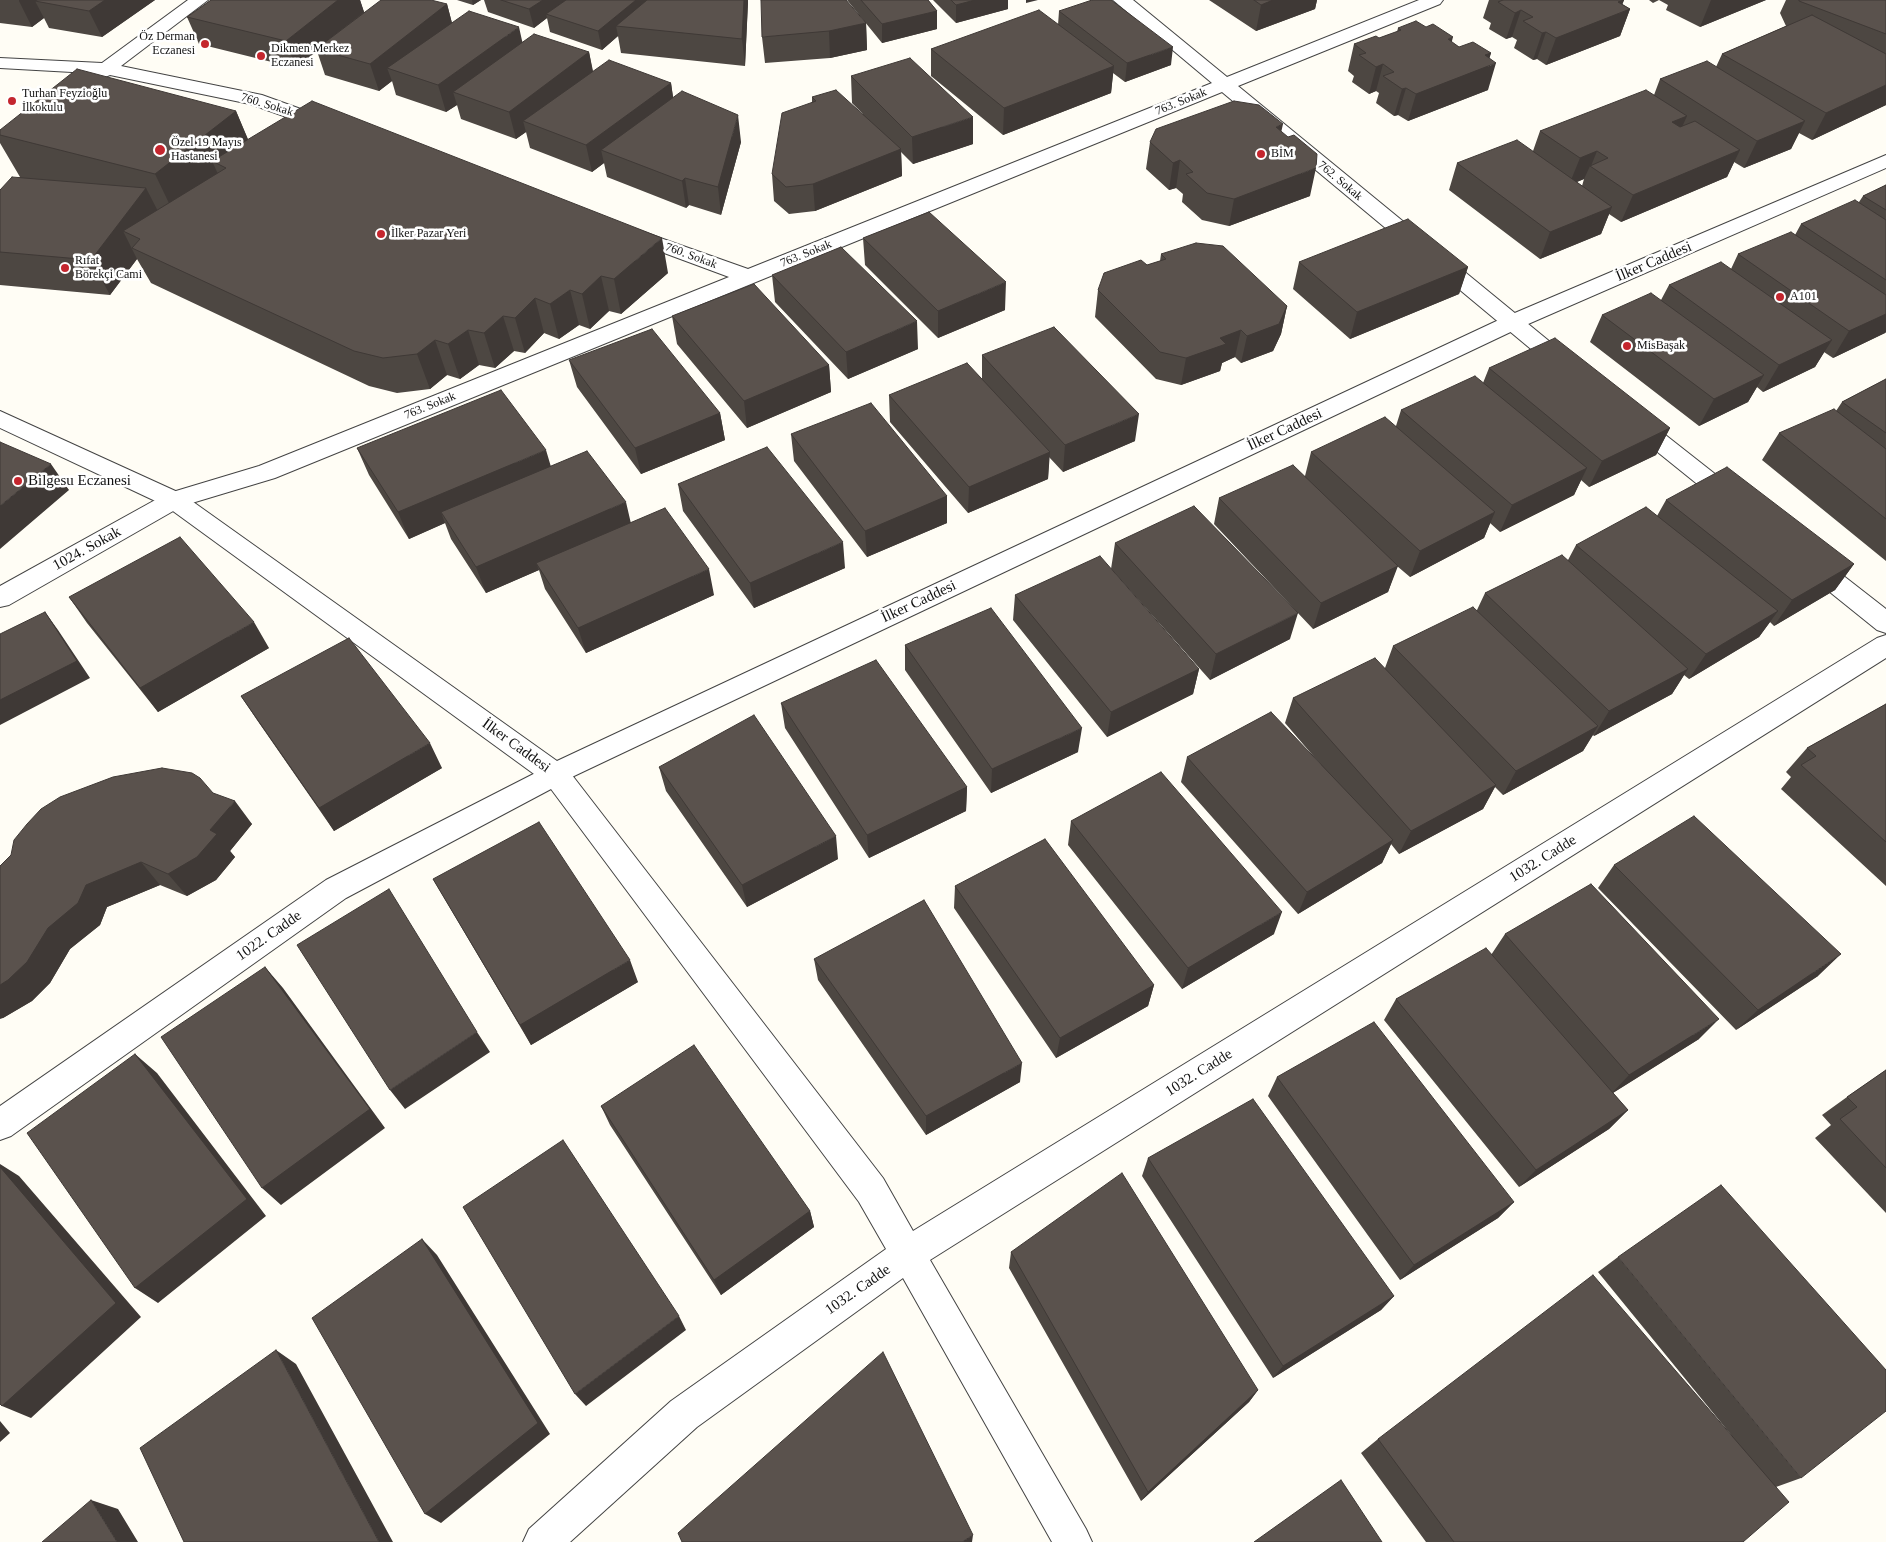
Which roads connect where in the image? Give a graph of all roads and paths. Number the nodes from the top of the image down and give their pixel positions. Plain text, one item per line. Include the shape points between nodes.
1 (199, 0) edge
2 (1122, 0) edge
3 (1434, 0) edge
4 (0, 64) edge
5 (107, 68) junction
6 (1224, 85) junction
7 (84, 86) edge
8 (348, 132) edge
9 (1886, 161) edge
10 (609, 227) edge
11 (749, 277) junction
12 (1511, 323) junction
13 (1589, 386) edge
14 (1613, 404) edge
15 (0, 419) edge
16 (174, 500) junction
17 (1753, 517) edge
18 (1792, 548) edge
19 (0, 598) edge
20 (1886, 623) edge
21 (1886, 645) edge
22 (555, 774) junction
23 (0, 1125) edge
24 (908, 1254) junction
25 (542, 1542) edge
26 (1073, 1542) edge

1 - 5 street
2 - 6 street, 762. Sokak
3 - 6 street, 763. Sokak
4 - 5 street, 760. Sokak
5 - 7 street
5 - 8 street, 760. Sokak via 255,99
6 - 11 street, 763. Sokak
6 - 12 street, 762. Sokak
9 - 12 street, İlker Caddesi
10 - 11 street, 760. Sokak
11 - 16 street, 763. Sokak via 267,472
12 - 13 street, 762. Sokak
12 - 22 street, İlker Caddesi
14 - 17 street
15 - 16 street, İlker Caddesi
16 - 19 street, 1024. Sokak
16 - 22 street, İlker Caddesi
18 - 20 street
21 - 24 street, 1032. Cadde
22 - 23 street, 1022. Cadde via 336,889
22 - 24 street via 871,1190
24 - 25 street, 1032. Cadde via 684,1414
24 - 26 street

